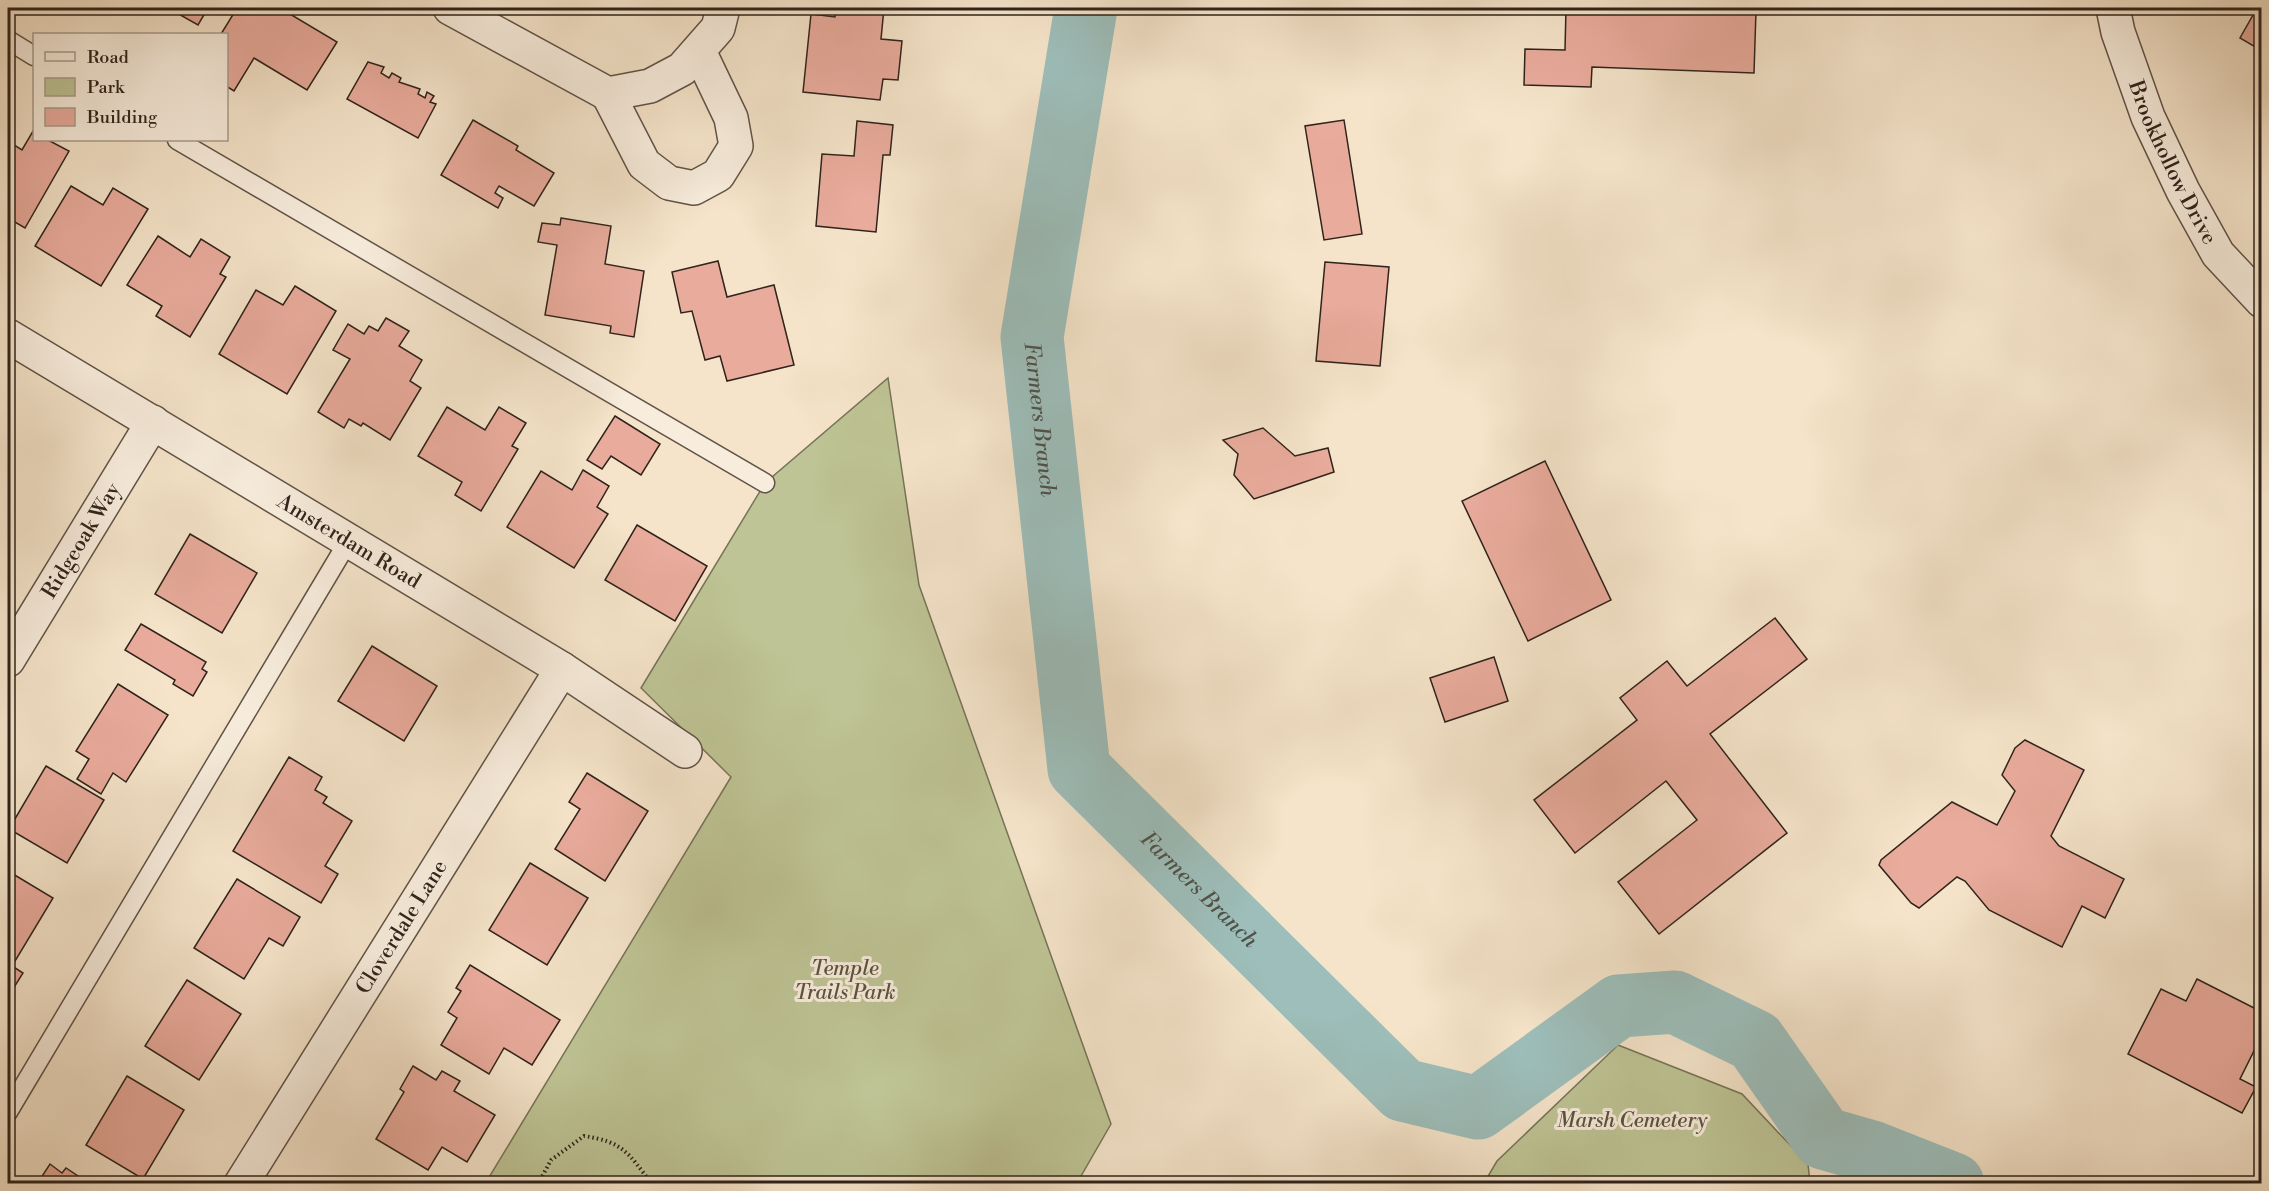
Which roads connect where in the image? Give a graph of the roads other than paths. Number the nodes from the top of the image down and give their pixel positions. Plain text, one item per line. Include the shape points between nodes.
1 (450, 8) edge
2 (723, 8) edge
3 (2113, 8) edge
4 (8, 40) edge
5 (699, 51) junction
6 (33, 55) edge
7 (608, 94) junction
8 (179, 141) edge
9 (2262, 301) edge
10 (8, 336) edge
11 (153, 422) junction
12 (765, 483) dead end
13 (349, 540) junction
14 (8, 660) edge
15 (562, 669) junction
16 (685, 751) dead end
17 (8, 1112) edge
18 (241, 1184) edge

1 - 7 street
2 - 5 street via 718,28
3 - 9 street, Brookhollow Drive via 2148,117 2182,191 2218,254
4 - 6 lane
5 - 7 street via 682,69 650,87
5 - 7 street via 730,118 736,146 718,175 694,188 669,183 644,164
8 - 12 lane
10 - 11 street, Amsterdam Road
11 - 13 street, Amsterdam Road
11 - 14 street, Ridgeoak Way
13 - 15 street, Amsterdam Road
13 - 17 lane
15 - 16 street, Amsterdam Road
15 - 18 street, Cloverdale Lane

